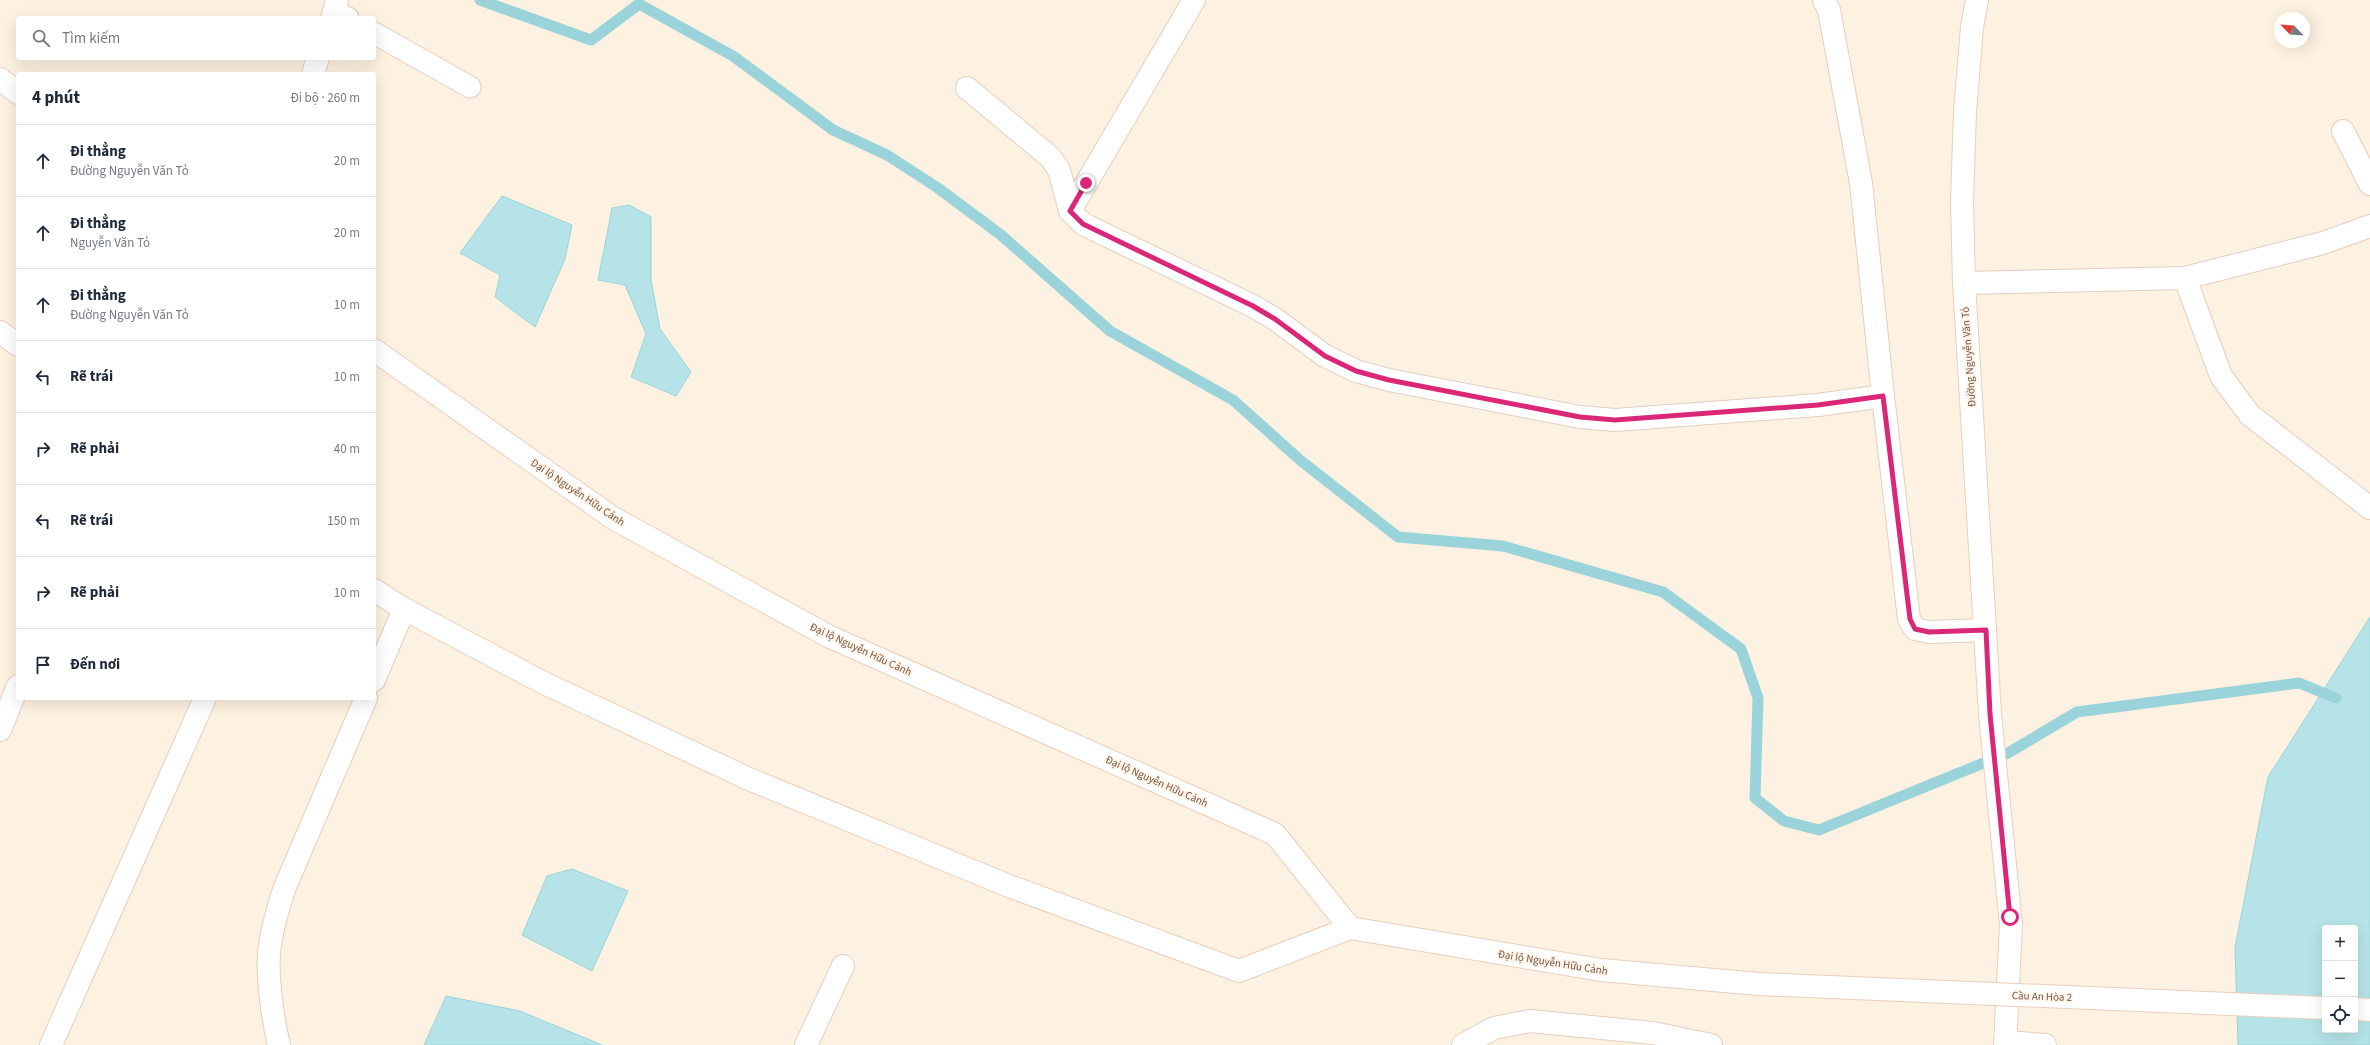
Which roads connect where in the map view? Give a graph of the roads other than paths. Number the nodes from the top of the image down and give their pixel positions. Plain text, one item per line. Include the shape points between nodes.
1 (1194, 0) edge
2 (1824, 0) edge
3 (1977, 0) edge
4 (376, 34) edge
5 (317, 60) edge
6 (314, 72) edge
7 (0, 79) edge
8 (470, 87) dead end
9 (967, 88) dead end
10 (16, 91) edge
11 (2343, 131) dead end
12 (2370, 184) edge
13 (1070, 211) junction
14 (2370, 226) edge
15 (2185, 278) junction
16 (1964, 283) junction
17 (0, 332) edge
18 (16, 344) edge
19 (376, 351) edge
20 (1883, 396) junction
21 (2370, 508) edge
22 (376, 591) edge
23 (404, 610) junction
24 (1986, 630) junction
25 (376, 675) edge
26 (9, 698) edge
27 (204, 700) edge
28 (365, 700) edge
29 (0, 730) edge
30 (1350, 928) junction
31 (843, 966) dead end
32 (1759, 984) joint
33 (2322, 1008) edge
34 (2358, 1009) edge
35 (2370, 1010) edge
36 (2005, 1043) edge
37 (51, 1045) edge
38 (279, 1045) edge
39 (806, 1045) edge
40 (1463, 1045) edge
41 (1711, 1045) edge
42 (2045, 1045) edge

1 - 13 street
2 - 20 street via 1829,10 1861,184
3 - 16 street, Đường Nguyễn Văn Tỏ via 1965,111 1962,202
4 - 8 lane
5 - 6 street
7 - 10 street
9 - 13 street via 1050,157 1059,170
11 - 12 street
13 - 20 street via 1083,224 1253,306 1325,356 1356,371 1389,380 1580,417 1615,420 1818,405
14 - 15 street via 2323,243
15 - 16 street
15 - 21 street via 2221,376 2250,415
16 - 24 street, Đường Nguyễn Văn Tỏ
17 - 18 street
19 - 30 street, Đại lộ Nguyễn Hữu Cảnh via 613,518 828,636 1275,834
20 - 24 street via 1910,619 1915,629 1929,632
22 - 23 street
23 - 25 street
23 - 30 street via 544,683 749,779 1009,886 1239,971
24 - 36 street, Đường Nguyễn Văn Tỏ via 1990,714 2011,925
26 - 29 street
27 - 37 street
28 - 38 street via 284,887 276,914 269,954 274,1025
30 - 32 street, Đại lộ Nguyễn Hữu Cảnh via 1601,970
31 - 39 street
32 - 33 street, Cầu An Hòa 2, bridge
34 - 35 street
36 - 42 street
40 - 41 street via 1494,1028 1530,1021 1653,1033

